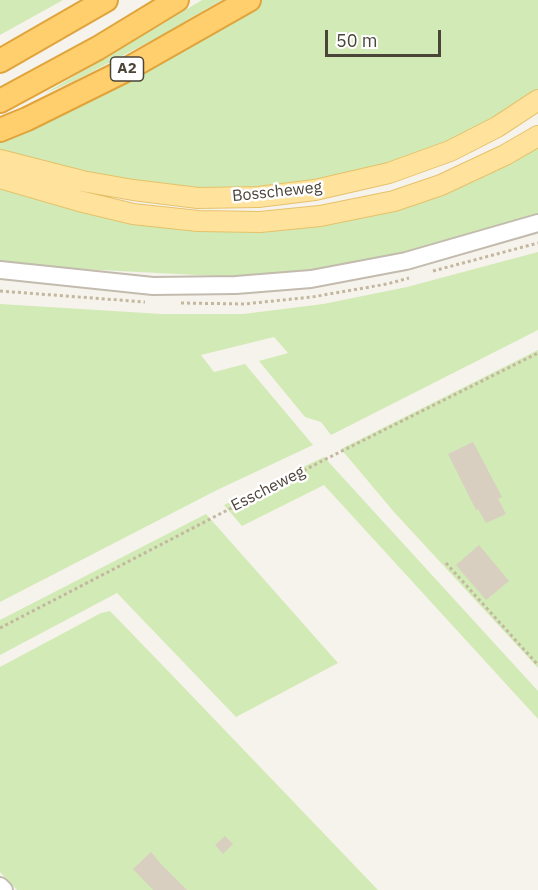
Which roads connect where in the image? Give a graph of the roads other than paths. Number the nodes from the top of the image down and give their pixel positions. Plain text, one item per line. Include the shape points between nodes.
1 (106, 0) edge
2 (177, 0) edge
3 (249, 0) edge
4 (0, 61) edge
5 (538, 100) edge
6 (0, 102) edge
7 (0, 130) edge
8 (538, 136) edge
9 (0, 160) edge
10 (0, 178) edge
11 (538, 223) edge
12 (0, 270) edge
13 (0, 886) edge
14 (4, 890) edge

1 - 4 highway
2 - 6 highway, A2
3 - 7 highway, A2 via 124,70
5 - 9 main road, Bosscheweg via 450,151 389,173 315,190 258,197 198,198 133,190
8 - 10 main road, Bosscheweg via 441,185 394,201 320,216 260,222 133,214
11 - 12 street via 406,261 311,279 153,286
13 - 14 street

